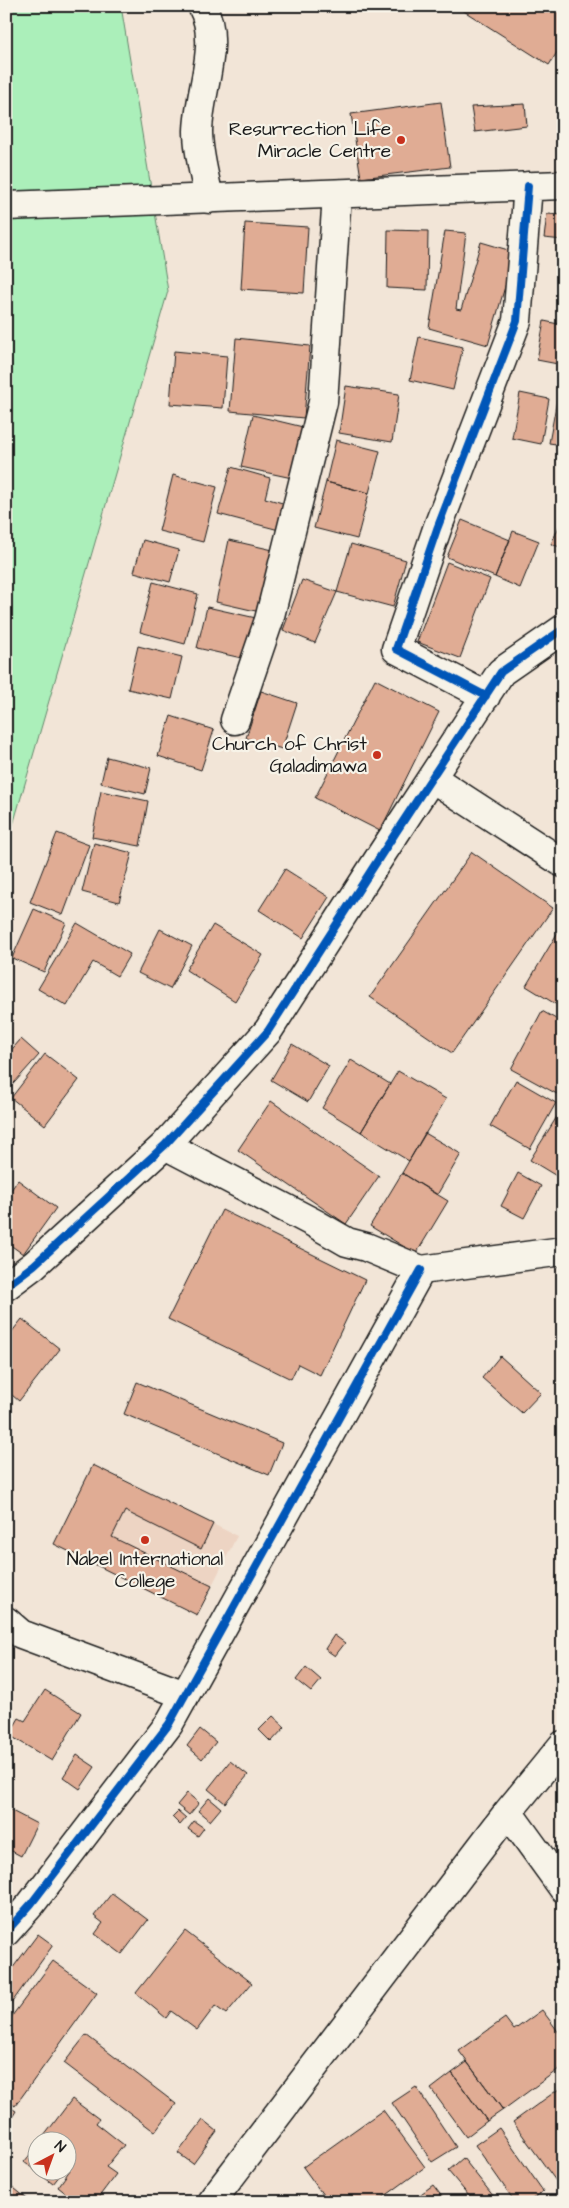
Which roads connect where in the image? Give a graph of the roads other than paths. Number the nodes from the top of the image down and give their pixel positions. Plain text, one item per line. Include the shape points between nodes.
1 (202, 6) edge
2 (563, 185) edge
3 (528, 186) junction
4 (336, 194) junction
5 (209, 199) junction
6 (6, 206) edge
7 (563, 629) edge
8 (486, 696) junction
9 (235, 720) dead end
10 (432, 778) junction
11 (563, 863) edge
12 (164, 1145) junction
13 (563, 1251) edge
14 (421, 1270) junction
15 (6, 1286) edge
16 (6, 1621) edge
17 (185, 1695) junction
18 (563, 1746) edge
19 (508, 1812) junction
20 (563, 1888) edge
21 (6, 1932) edge
22 (223, 2196) edge

1 - 5 street via 212,34 198,145
2 - 3 street
3 - 4 street
3 - 8 street via 517,321 437,530 396,649
4 - 5 street
4 - 9 street via 322,402 270,620
5 - 6 street
7 - 8 street via 501,672
8 - 10 street
10 - 11 street
10 - 12 street via 268,1031
12 - 14 street via 347,1242
12 - 15 street via 34,1265
13 - 14 street
14 - 17 street
16 - 17 street via 21,1634
17 - 21 street via 169,1724
18 - 19 street
19 - 20 street
19 - 22 street

